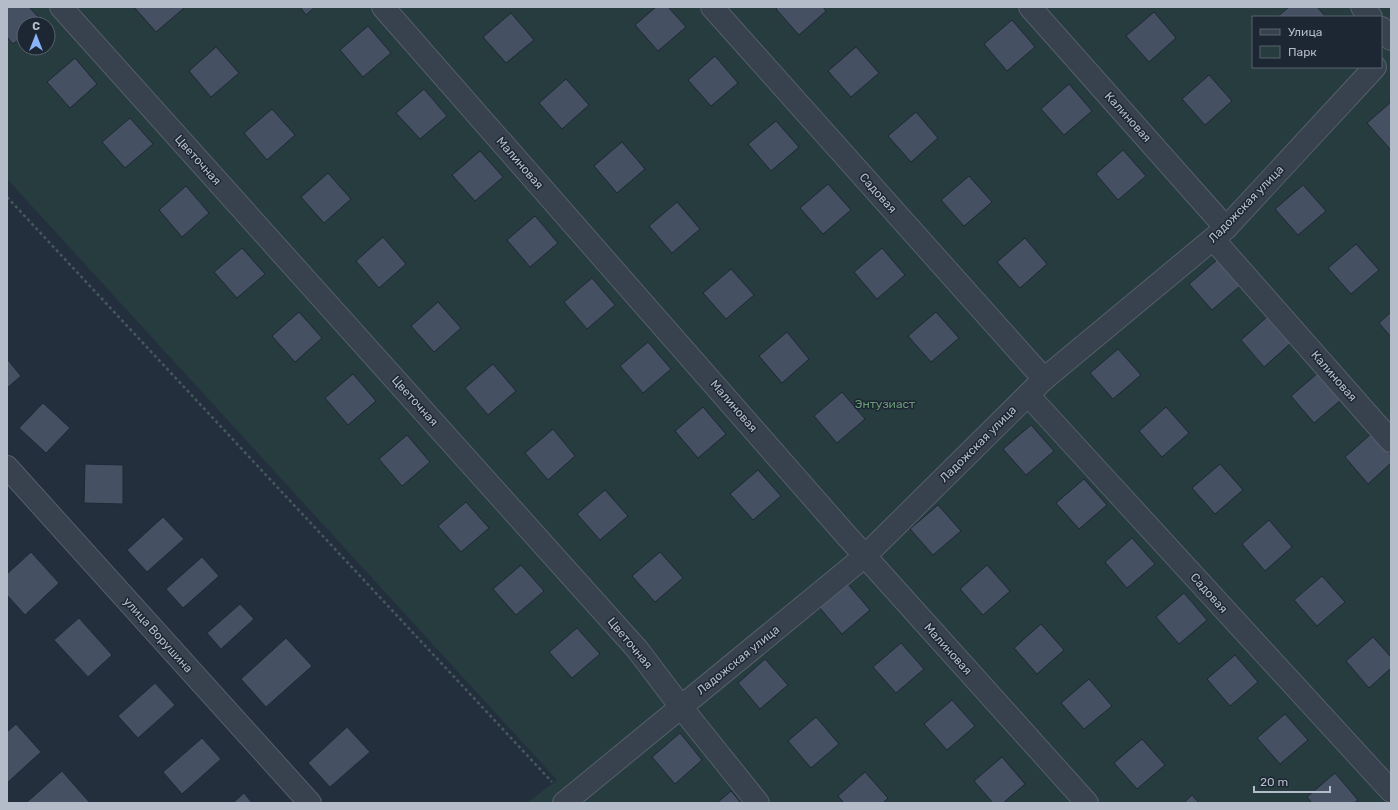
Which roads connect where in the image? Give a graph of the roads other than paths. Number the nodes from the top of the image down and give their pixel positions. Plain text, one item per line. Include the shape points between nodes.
1 (62, 7) edge
2 (384, 7) edge
3 (712, 7) edge
4 (1030, 7) edge
5 (1362, 7) edge
6 (1370, 16) edge
7 (1382, 29) edge
8 (1391, 39) edge
9 (1391, 50) edge
10 (1382, 60) edge
11 (1374, 68) edge
12 (1220, 233) junction
13 (1044, 379) junction
14 (1028, 395) junction
15 (1391, 441) edge
16 (7, 467) edge
17 (865, 556) junction
18 (681, 707) junction
19 (1391, 791) edge
20 (566, 801) edge
21 (310, 803) edge
22 (758, 803) edge
23 (1087, 803) edge

1 - 18 street, Цветочная via 636,649
2 - 17 street, Малиновая
3 - 13 street, Садовая
4 - 12 street, Калиновая
5 - 6 street
7 - 8 street
9 - 10 street
11 - 12 street, Ладожская улица
12 - 13 street, Ладожская улица
12 - 15 street, Калиновая
13 - 14 street, Ладожская улица
14 - 17 street, Ладожская улица
14 - 19 street, Садовая
16 - 21 street, улица Ворушина
17 - 18 street, Ладожская улица
17 - 23 street, Малиновая
18 - 20 street, Ладожская улица
18 - 22 street, Цветочная

